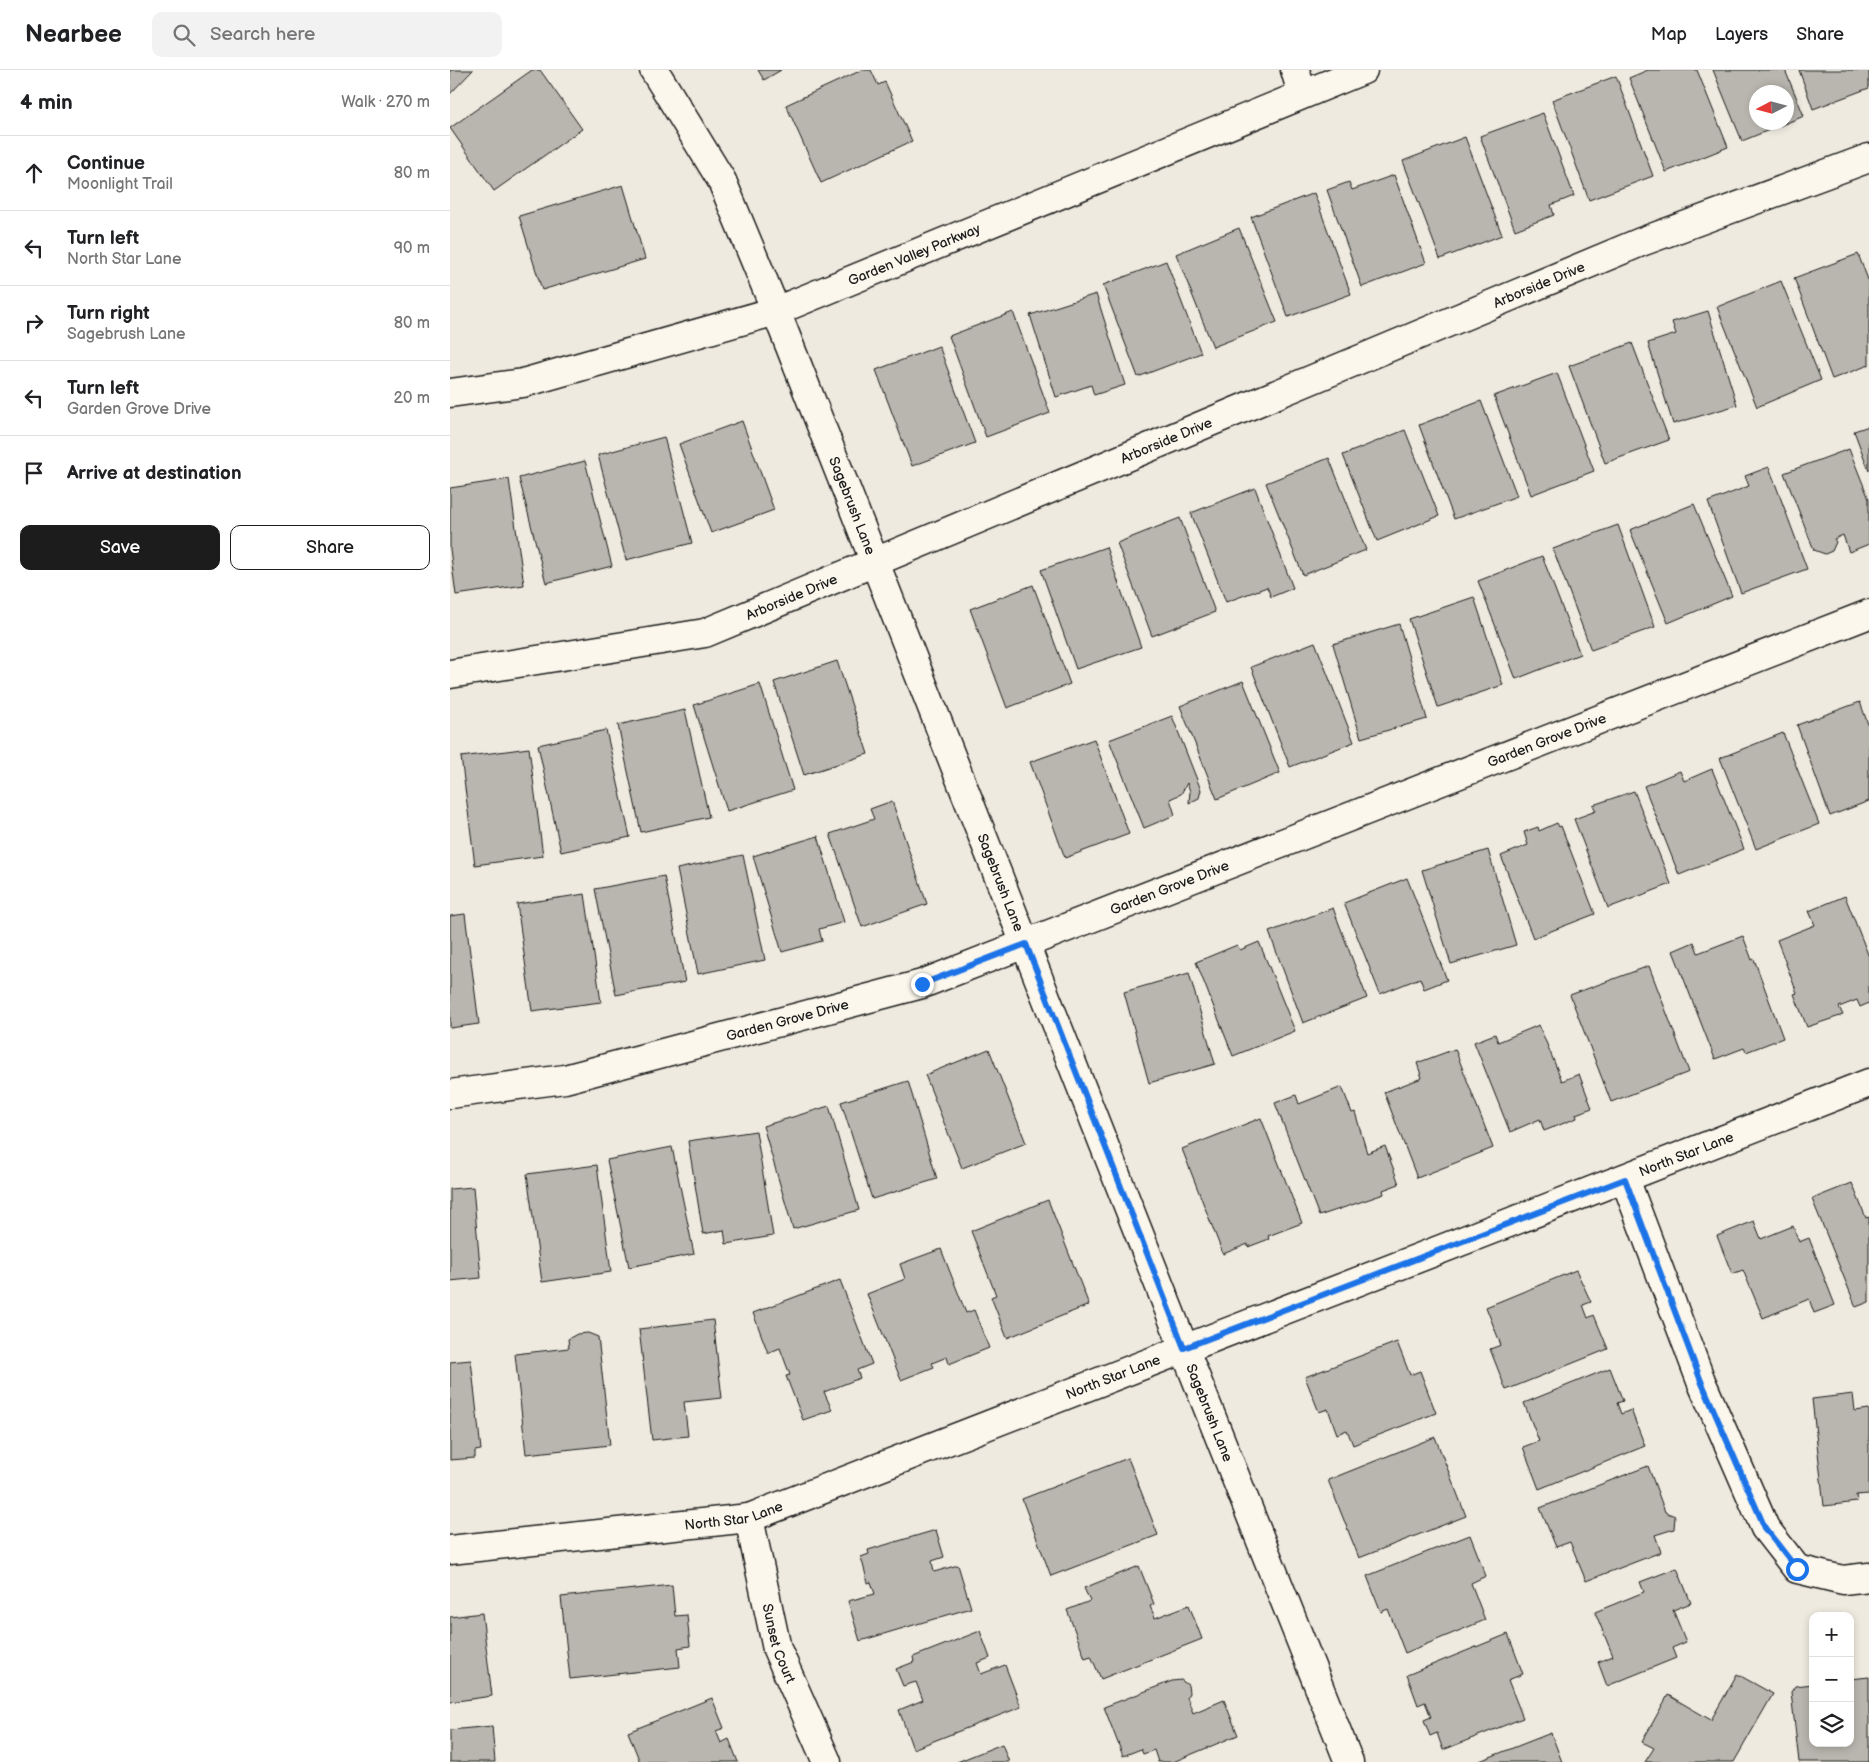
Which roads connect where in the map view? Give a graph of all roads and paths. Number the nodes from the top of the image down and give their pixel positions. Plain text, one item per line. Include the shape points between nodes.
1 (654, 70) edge
2 (1363, 70) edge
3 (1298, 82) edge
4 (1869, 158) edge
5 (776, 311) junction
6 (450, 393) edge
7 (876, 562) junction
8 (1869, 614) edge
9 (450, 674) edge
10 (1026, 944) junction
11 (1869, 1083) edge
12 (450, 1094) edge
13 (1625, 1179) junction
14 (1184, 1348) junction
15 (749, 1518) junction
16 (450, 1550) edge
17 (1869, 1577) edge
18 (828, 1762) edge
19 (1349, 1762) edge

1 - 5 street, Sagebrush Lane via 722,181
2 - 3 street, Garden Valley Parkway
3 - 5 street, Garden Valley Parkway
4 - 7 street, Arborside Drive via 1632,246
5 - 6 street, Garden Valley Parkway via 523,383
5 - 7 street, Sagebrush Lane
7 - 9 street, Arborside Drive via 705,633
7 - 10 street, Sagebrush Lane
8 - 10 street, Garden Grove Drive
10 - 12 street, Garden Grove Drive via 922,984 574,1076
10 - 14 street, Sagebrush Lane
11 - 13 street, North Star Lane
13 - 14 street, North Star Lane
13 - 17 street via 1701,1381 1765,1528 1797,1569 1843,1580
14 - 15 street, North Star Lane
14 - 19 street, Sagebrush Lane
15 - 16 street, North Star Lane
15 - 18 street, Sunset Court via 777,1648

